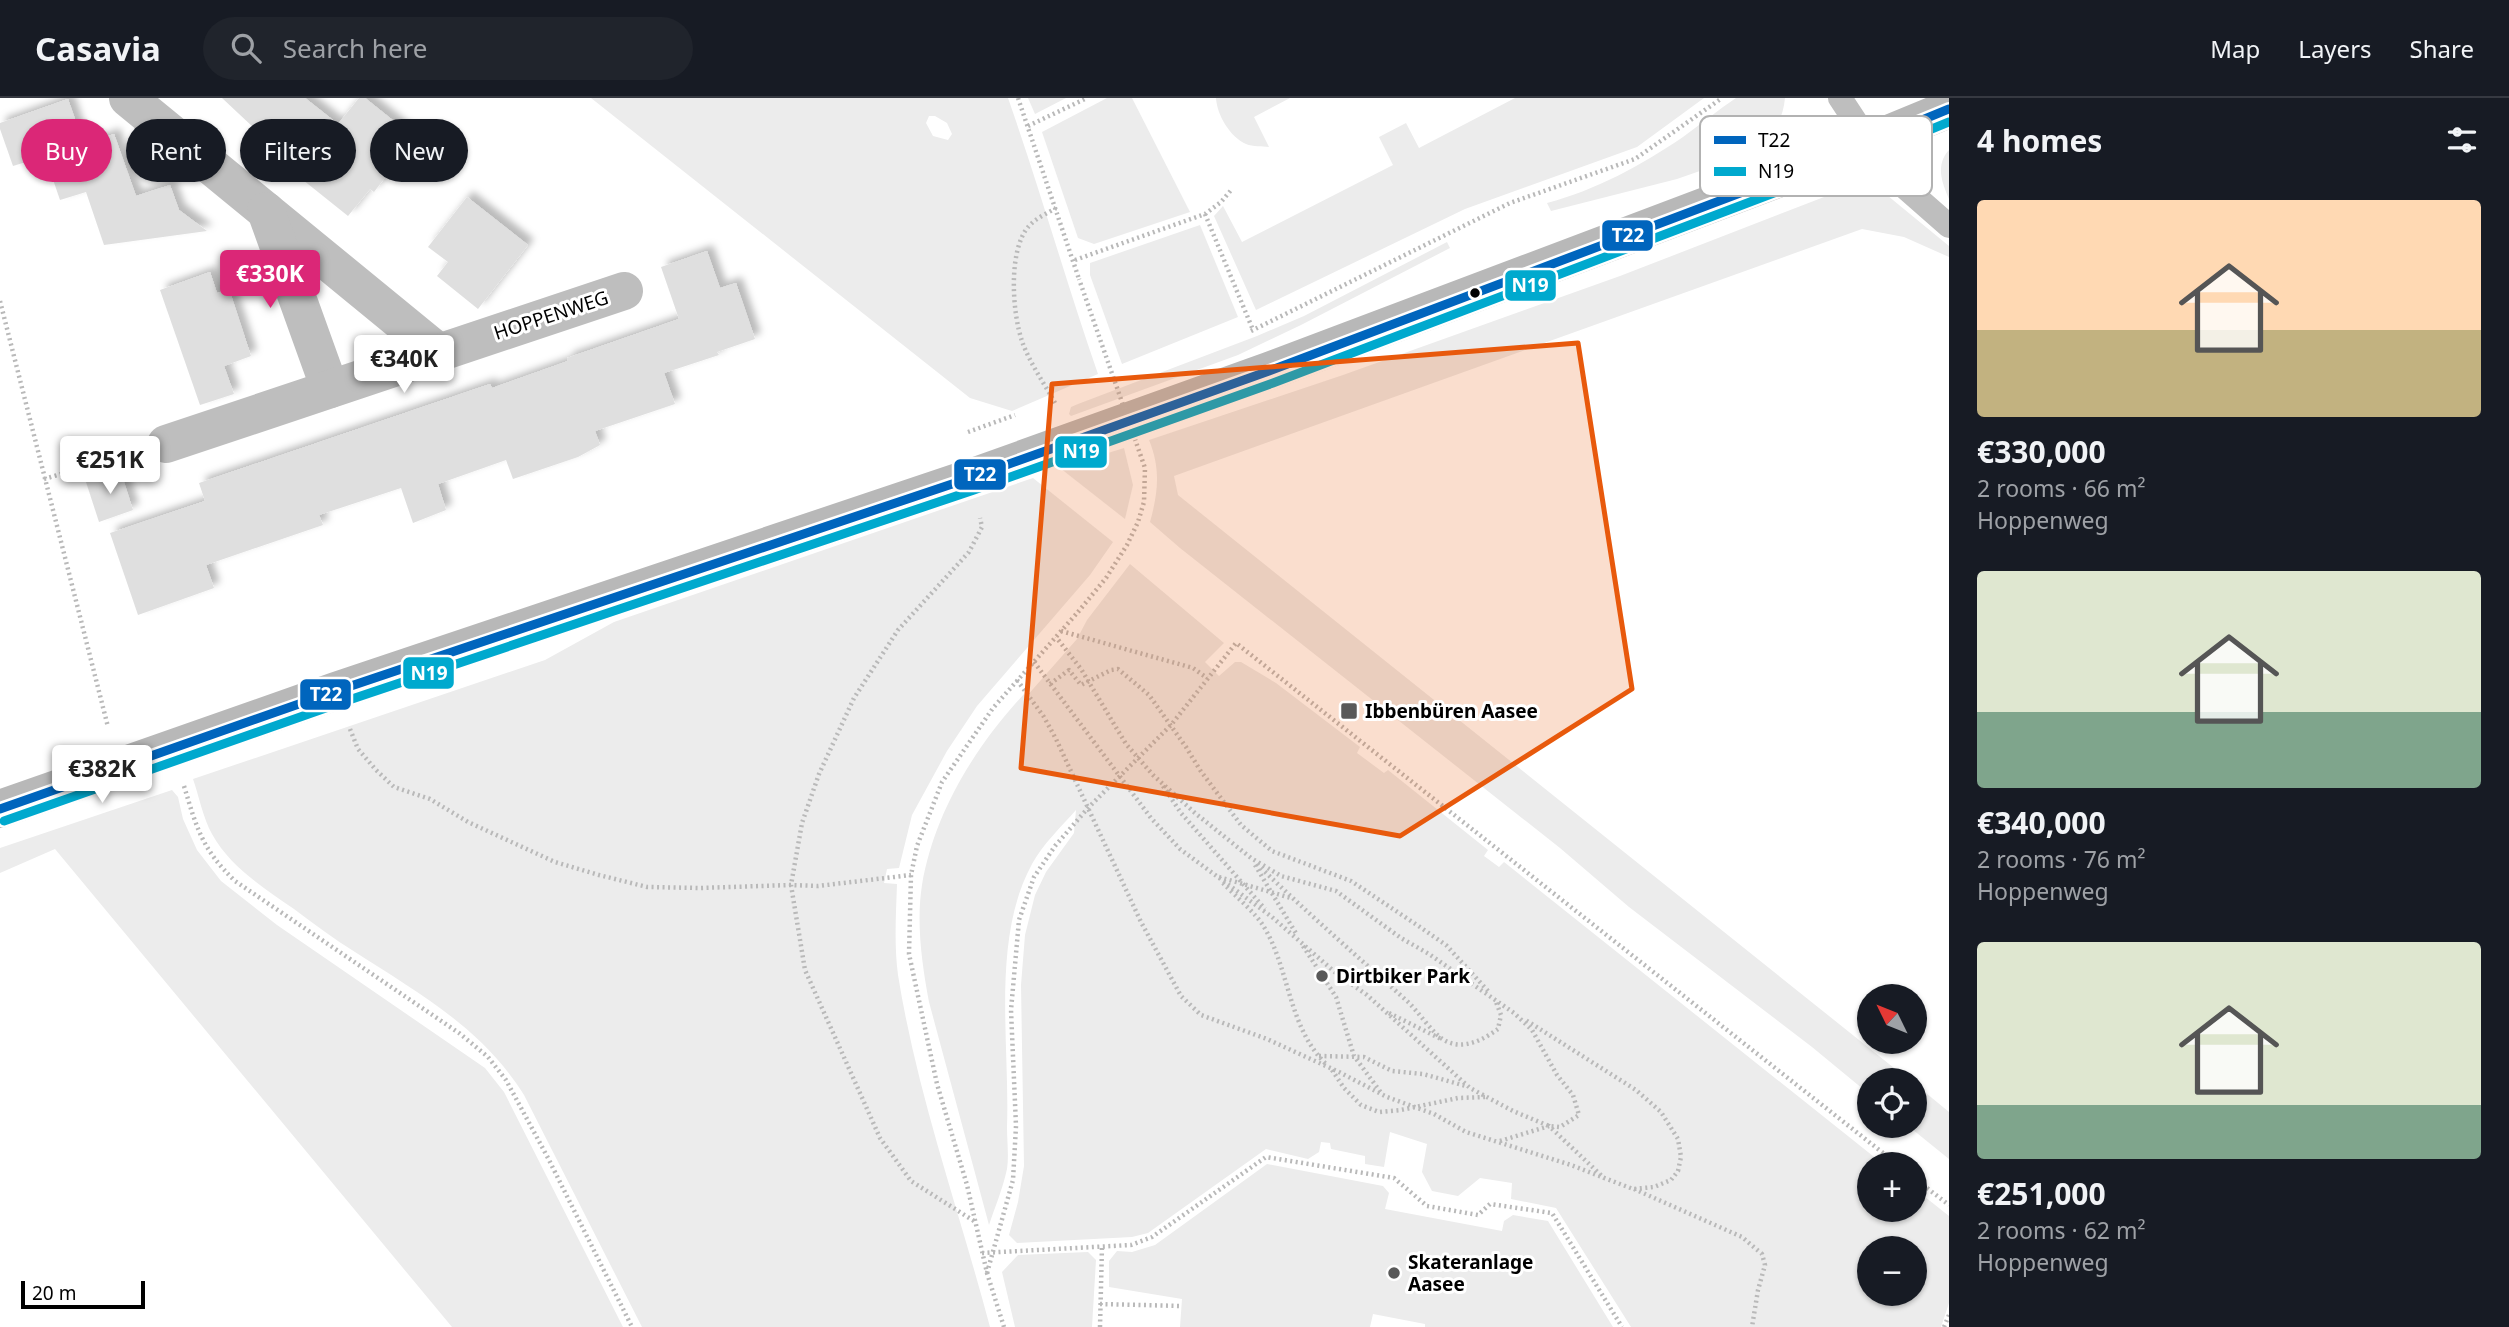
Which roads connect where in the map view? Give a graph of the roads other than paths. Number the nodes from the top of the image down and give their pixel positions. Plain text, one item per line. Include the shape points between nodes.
1 (128, 98) edge
2 (1840, 98) edge
3 (1949, 109) edge
4 (1851, 116) edge
5 (1932, 116) edge
6 (1733, 196) edge
7 (1916, 196) edge
8 (266, 211) junction
9 (1947, 221) edge
10 (624, 292) dead end
11 (438, 352) junction
12 (330, 389) junction
13 (166, 443) road end
14 (0, 808) edge

1 - 8 street
2 - 4 lane
3 - 5 main road
6 - 14 main road via 970,478
7 - 9 lane
8 - 11 street
8 - 12 street
10 - 11 street, HOPPENWEG
11 - 12 street, HOPPENWEG
12 - 13 street, HOPPENWEG

